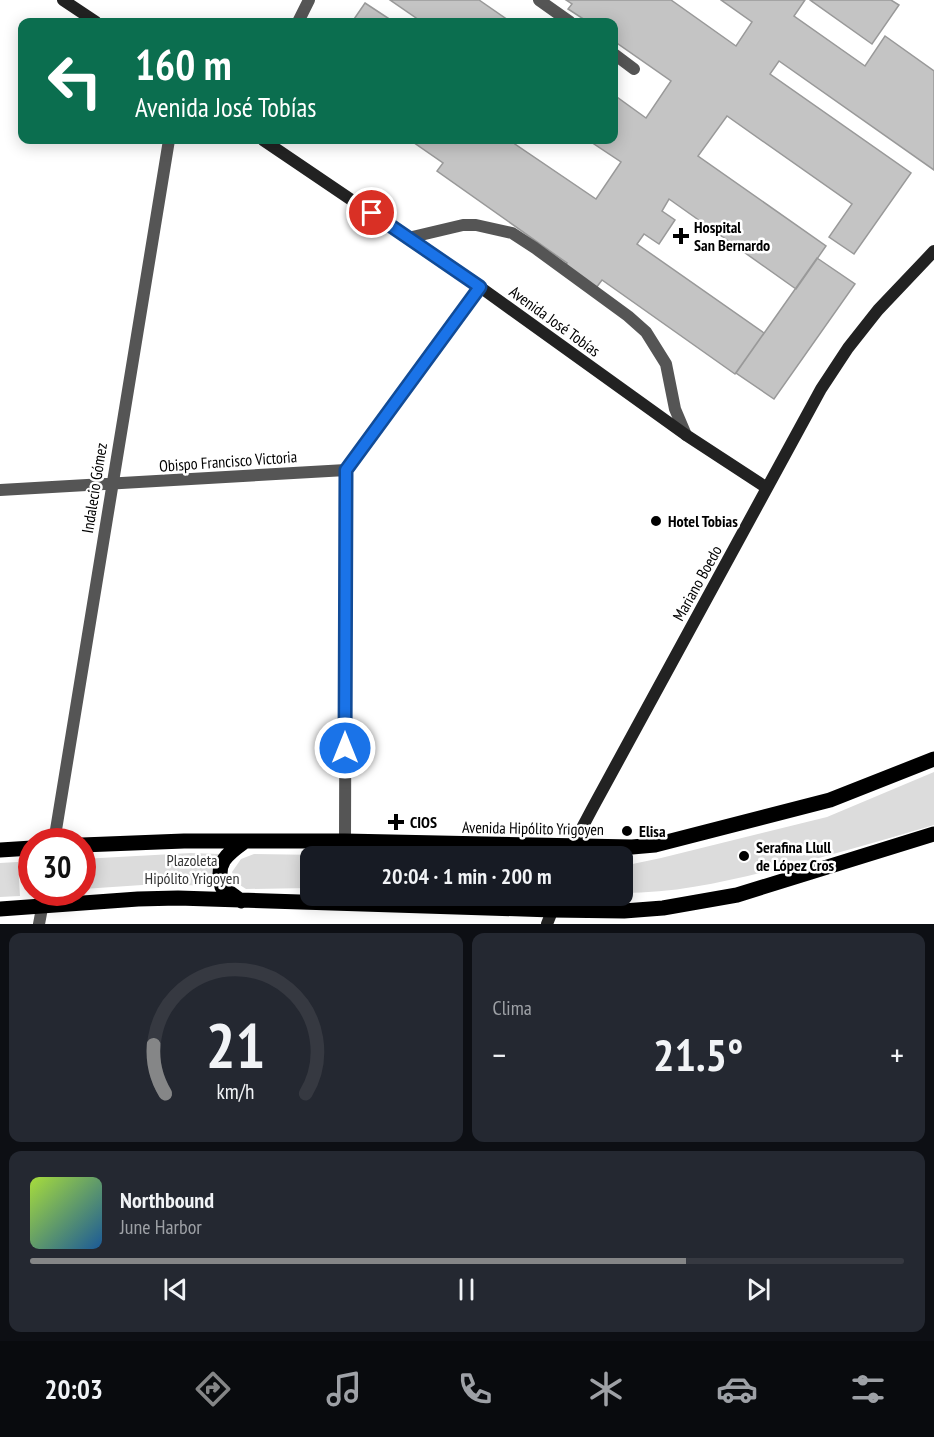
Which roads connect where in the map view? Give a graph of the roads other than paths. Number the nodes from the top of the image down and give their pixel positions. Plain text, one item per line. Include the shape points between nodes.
1 (63, 0) edge
2 (309, 0) edge
3 (539, 0) edge
4 (90, 18) edge
5 (300, 18) edge
6 (564, 18) edge
7 (618, 57) edge
8 (634, 69) dead end
9 (168, 144) edge
10 (269, 144) edge
11 (408, 238) junction
12 (934, 251) edge
13 (480, 287) junction
14 (686, 435) junction
15 (346, 470) junction
16 (111, 484) junction
17 (767, 488) junction
18 (0, 490) edge
19 (934, 759) edge
20 (56, 828) edge
21 (934, 834) edge
22 (244, 842) junction
23 (345, 842) junction
24 (96, 845) edge
25 (437, 846) edge
26 (577, 846) edge
27 (633, 847) edge
28 (18, 849) edge
29 (0, 850) edge
30 (96, 899) edge
31 (241, 901) junction
32 (18, 905) edge
33 (42, 906) edge
34 (0, 909) edge
35 (552, 910) edge
36 (39, 924) edge

1 - 4 street
2 - 5 street
3 - 6 street
7 - 8 street
9 - 16 street, Indalecio Gómez
10 - 11 street, Avenida José Tobías
11 - 13 street, Avenida José Tobías
11 - 14 street via 476,225 512,233 535,248 646,332 666,364 675,409
12 - 17 street, Mariano Boedo via 848,348
13 - 14 street, Avenida José Tobías
13 - 15 street
14 - 17 street, Avenida José Tobías
15 - 16 street, Obispo Francisco Victoria
15 - 23 street
16 - 18 street, Obispo Francisco Victoria
16 - 20 street, Indalecio Gómez
17 - 26 street, Mariano Boedo via 592,809
19 - 27 main road, Avenida Hipólito Yrigoyen via 830,800 655,845
21 - 35 main road via 737,895 663,908
22 - 23 main road, Avenida Hipólito Yrigoyen
22 - 24 main road, Avenida Hipólito Yrigoyen
22 - 31 main road via 227,853 221,863 220,878 222,887
23 - 25 main road, Avenida Hipólito Yrigoyen
28 - 29 main road
30 - 31 main road
31 - 35 main road
32 - 34 main road
33 - 36 street

